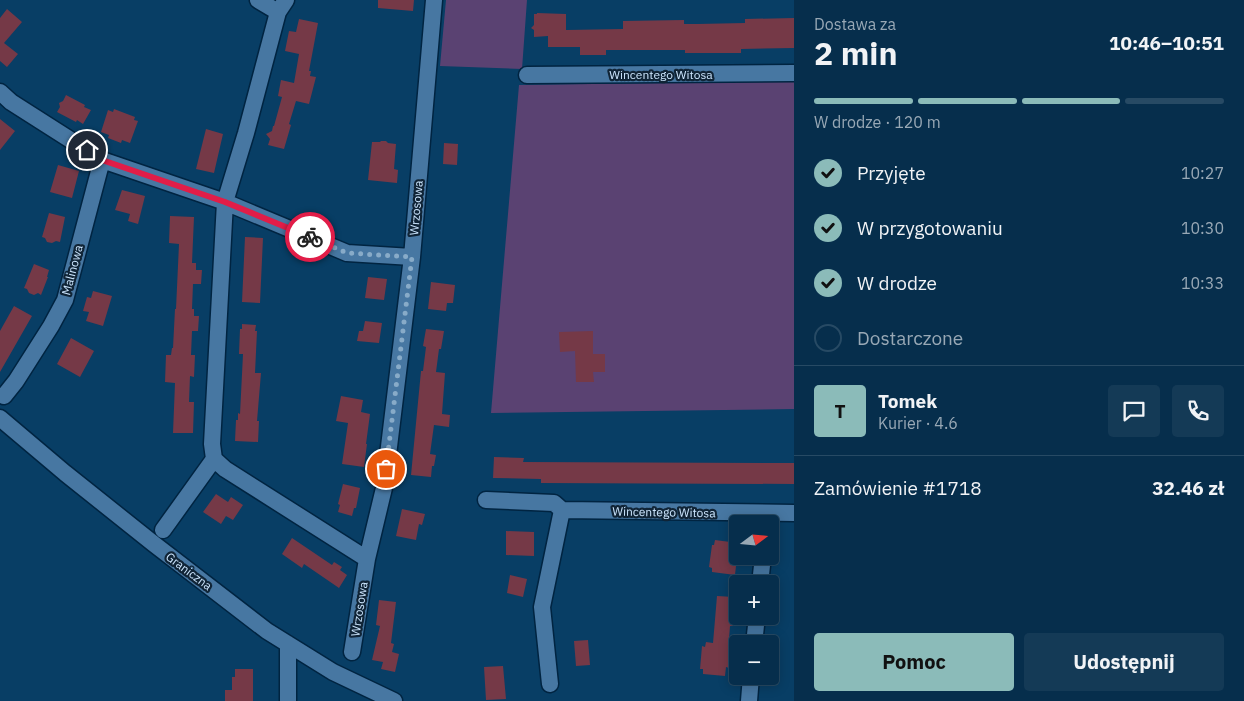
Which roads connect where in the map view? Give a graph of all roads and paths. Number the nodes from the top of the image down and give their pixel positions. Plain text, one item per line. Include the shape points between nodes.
1 (258, 0) edge
2 (434, 0) edge
3 (282, 6) edge
4 (794, 73) edge
5 (527, 75) dead end
6 (0, 92) edge
7 (102, 160) junction
8 (225, 202) junction
9 (412, 257) junction
10 (4, 396) dead end
11 (0, 418) edge
12 (214, 458) junction
13 (486, 500) dead end
14 (562, 510) junction
15 (794, 513) edge
16 (779, 516) edge
17 (729, 517) edge
18 (163, 530) dead end
19 (367, 559) junction
20 (288, 644) junction
21 (352, 652) dead end
22 (550, 684) dead end
23 (750, 685) edge
24 (288, 701) edge
25 (394, 701) edge
26 (749, 701) edge

1 - 3 street
2 - 9 street, Wrzosowa
3 - 8 street
4 - 5 street, Wincentego Witosa
6 - 7 street
7 - 8 street
7 - 10 street, Malinowa via 65,300
8 - 9 street via 347,253
8 - 12 street via 212,444
9 - 19 street, Wrzosowa via 384,488
11 - 20 street, Graniczna via 146,538
12 - 18 street
12 - 19 street via 224,469
13 - 14 street, Wincentego Witosa via 554,503
14 - 17 street, Wincentego Witosa
14 - 22 street via 542,607
15 - 16 street, Wincentego Witosa
19 - 21 street, Wrzosowa
20 - 24 street
20 - 25 street, Graniczna via 333,672
23 - 26 street

